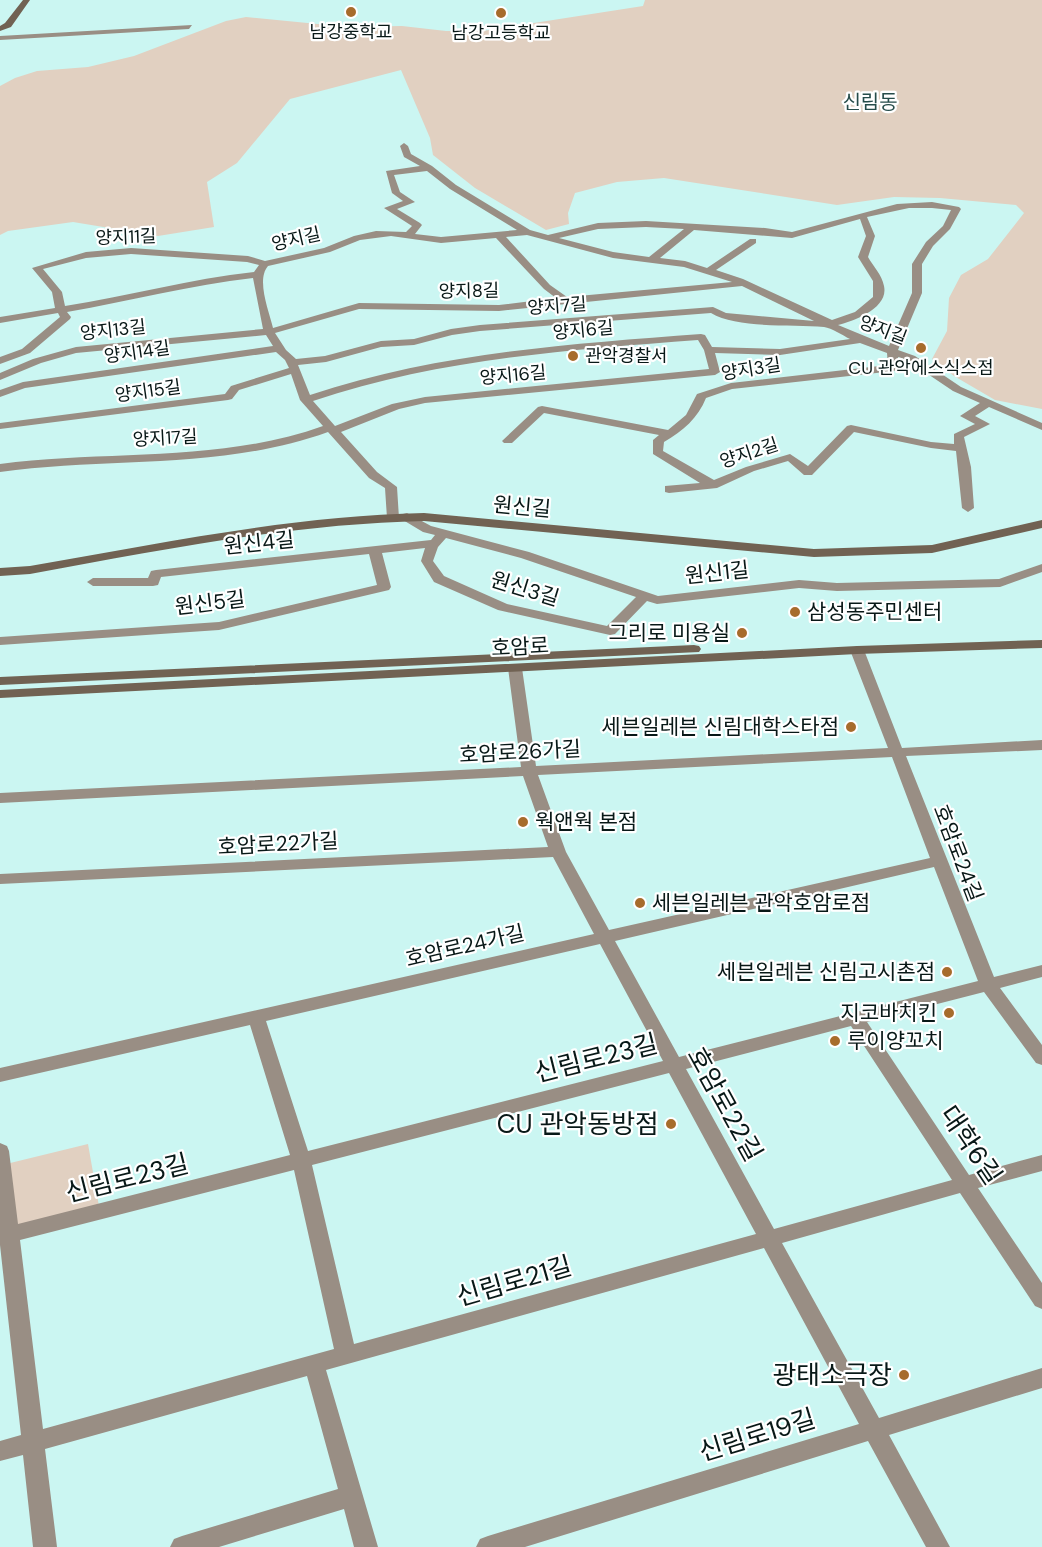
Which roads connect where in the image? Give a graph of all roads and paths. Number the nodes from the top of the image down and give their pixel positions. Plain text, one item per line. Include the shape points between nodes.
1 (27, 0) edge
2 (189, 27) dead end
3 (0, 29) edge
4 (0, 38) edge
5 (404, 146) dead end
6 (429, 168) junction
7 (862, 216) junction
8 (692, 227) junction
9 (527, 232) junction
10 (499, 235) junction
11 (408, 236) junction
12 (546, 238) junction
13 (753, 241) dead end
14 (650, 261) junction
15 (265, 264) junction
16 (708, 271) junction
17 (259, 274) junction
18 (744, 284) junction
19 (565, 300) junction
20 (60, 309) junction
21 (0, 320) edge
22 (827, 324) junction
23 (269, 332) junction
24 (861, 340) junction
25 (279, 348) junction
26 (709, 350) junction
27 (892, 351) junction
28 (0, 361) edge
29 (293, 367) junction
30 (0, 377) edge
31 (0, 394) edge
32 (306, 400) junction
33 (989, 403) junction
34 (0, 426) edge
35 (1042, 427) edge
36 (331, 429) junction
37 (670, 434) junction
38 (508, 441) dead end
39 (961, 448) junction
40 (0, 468) edge
41 (713, 485) junction
42 (669, 489) dead end
43 (968, 508) dead end
44 (407, 517) junction
45 (393, 518) junction
46 (1042, 524) edge
47 (448, 534) junction
48 (435, 543) junction
49 (375, 551) junction
50 (1042, 568) edge
51 (0, 572) edge
52 (93, 582) dead end
53 (646, 596) junction
54 (1042, 638) edge
55 (0, 640) edge
56 (1042, 644) edge
57 (857, 650) junction
58 (515, 668) junction
59 (0, 681) edge
60 (0, 694) edge
61 (1042, 745) edge
62 (896, 752) junction
63 (529, 772) junction
64 (0, 798) edge
65 (558, 852) junction
66 (939, 861) junction
67 (0, 879) edge
68 (604, 938) junction
69 (1042, 972) edge
70 (988, 985) junction
71 (256, 1017) junction
72 (855, 1019) junction
73 (1042, 1058) edge
74 (674, 1065) junction
75 (0, 1075) edge
76 (0, 1151) edge
77 (302, 1162) junction
78 (1042, 1163) edge
79 (965, 1185) junction
80 (5, 1236) edge
81 (770, 1239) junction
82 (1042, 1300) edge
83 (346, 1355) junction
84 (314, 1364) junction
85 (1042, 1378) edge
86 (874, 1430) junction
87 (33, 1442) junction
88 (0, 1451) edge
89 (352, 1496) junction
90 (45, 1547) edge
91 (182, 1547) edge
92 (366, 1547) edge
93 (488, 1547) edge
94 (938, 1547) edge

1 - 3 main road via 8,25
2 - 4 street
5 - 6 street, 양지길 via 407,156
6 - 9 street, 양지길
6 - 11 street via 389,173 396,193 411,202 389,208 417,225
7 - 8 street via 792,235
7 - 22 street via 870,228 871,239 863,257 878,281 880,292 866,310
7 - 27 street via 901,205 944,205 956,209 947,227 929,244 917,264 917,293
8 - 12 street via 598,226
8 - 14 street
9 - 10 street, 양지길
9 - 12 street, 양지길
10 - 11 street, 양지길 via 441,240
10 - 19 street via 547,287
11 - 15 street, 양지길 via 376,234
12 - 14 street, 양지길
13 - 16 street
14 - 16 street, 양지길
15 - 17 street, 양지길
15 - 20 street, 양지11길 via 248,259 131,251 86,255 37,268 57,292
16 - 18 street, 양지길
17 - 20 street via 200,281 126,299
17 - 23 street, 양지길
18 - 19 street, 양지8길
18 - 22 street, 양지길
19 - 23 street, 양지8길 via 467,309 359,306
20 - 21 street
20 - 28 street via 66,317 26,351
22 - 24 street, 양지길
22 - 29 street, 양지7길 via 723,316 713,310 480,328 414,342 381,344
23 - 25 street, 양지길
23 - 30 street, 양지13길 via 76,350 48,356
24 - 26 street, 양지6길 via 780,352
24 - 27 street, 양지길
25 - 29 street, 양지길
25 - 31 street, 양지14길 via 23,385
26 - 32 street, 양지6길 via 701,337 524,353 388,374
26 - 36 street, 양지16길 via 715,372 425,400
27 - 33 street, 양지길
27 - 37 street, 양지3길 via 894,368 731,386 701,396 698,408
29 - 32 street, 양지길
29 - 34 street, 양지15길 via 235,388 228,397
32 - 36 street, 양지길
33 - 35 street, 양지길
33 - 39 street via 966,416 984,424 958,436
36 - 40 street, 양지17길 via 279,444 210,453 38,462
36 - 45 street, 양지길 via 373,475 391,487
37 - 38 street via 542,409
37 - 41 street, 양지3길 via 659,440 657,452
39 - 41 street, 양지2길 via 851,428 808,472 790,457 750,468
39 - 43 street
41 - 42 street, 양지2길
44 - 45 main road, 원신길
44 - 46 main road, 원신길 via 814,553 932,549
44 - 47 street, 원신1길 via 427,529
45 - 51 main road, 원신길 via 261,529
47 - 48 street
47 - 53 street, 원신1길
48 - 49 street, 원신4길
48 - 53 street, 원신3길 via 427,561 439,579 503,607 610,631
49 - 52 street, 원신4길 via 156,573 153,582
49 - 55 street, 원신5길 via 384,587 294,610 219,626
50 - 53 street, 원신1길 via 1000,583 837,587 799,584 657,600
54 - 59 main road via 655,650
56 - 57 main road, 호암로
57 - 58 main road, 호암로
57 - 62 street, 호암로24길
58 - 60 main road, 호암로
58 - 63 street, 호암로22길
61 - 62 street, 호암로26가길
62 - 63 street, 호암로26가길
62 - 66 street, 호암로24길
63 - 64 street, 호암로26가길
63 - 65 street, 호암로22길
65 - 67 street, 호암로22가길
65 - 68 street, 호암로22길
66 - 68 street, 호암로24가길
66 - 70 street, 호암로24길
68 - 71 street, 호암로24가길
68 - 74 street, 호암로22길
69 - 70 street, 신림로23길
70 - 72 street, 신림로23길
70 - 73 street, 호암로24길
71 - 75 street, 호암로24가길
71 - 77 street
72 - 74 street, 신림로23길
72 - 79 street, 대학6길
74 - 77 street, 신림로23길
74 - 81 street, 호암로22길
76 - 80 street
77 - 80 street, 신림로23길
77 - 83 street
78 - 79 street, 신림로21길
79 - 81 street, 신림로21길
79 - 82 street, 대학6길
80 - 87 street
81 - 83 street, 신림로21길
81 - 86 street, 호암로22길
83 - 84 street, 신림로21길
84 - 87 street, 신림로21길
84 - 89 street
85 - 86 street, 신림로19길
86 - 93 street, 신림로19길
86 - 94 street, 호암로22길
87 - 88 street, 신림로21길
87 - 90 street
89 - 91 street
89 - 92 street

